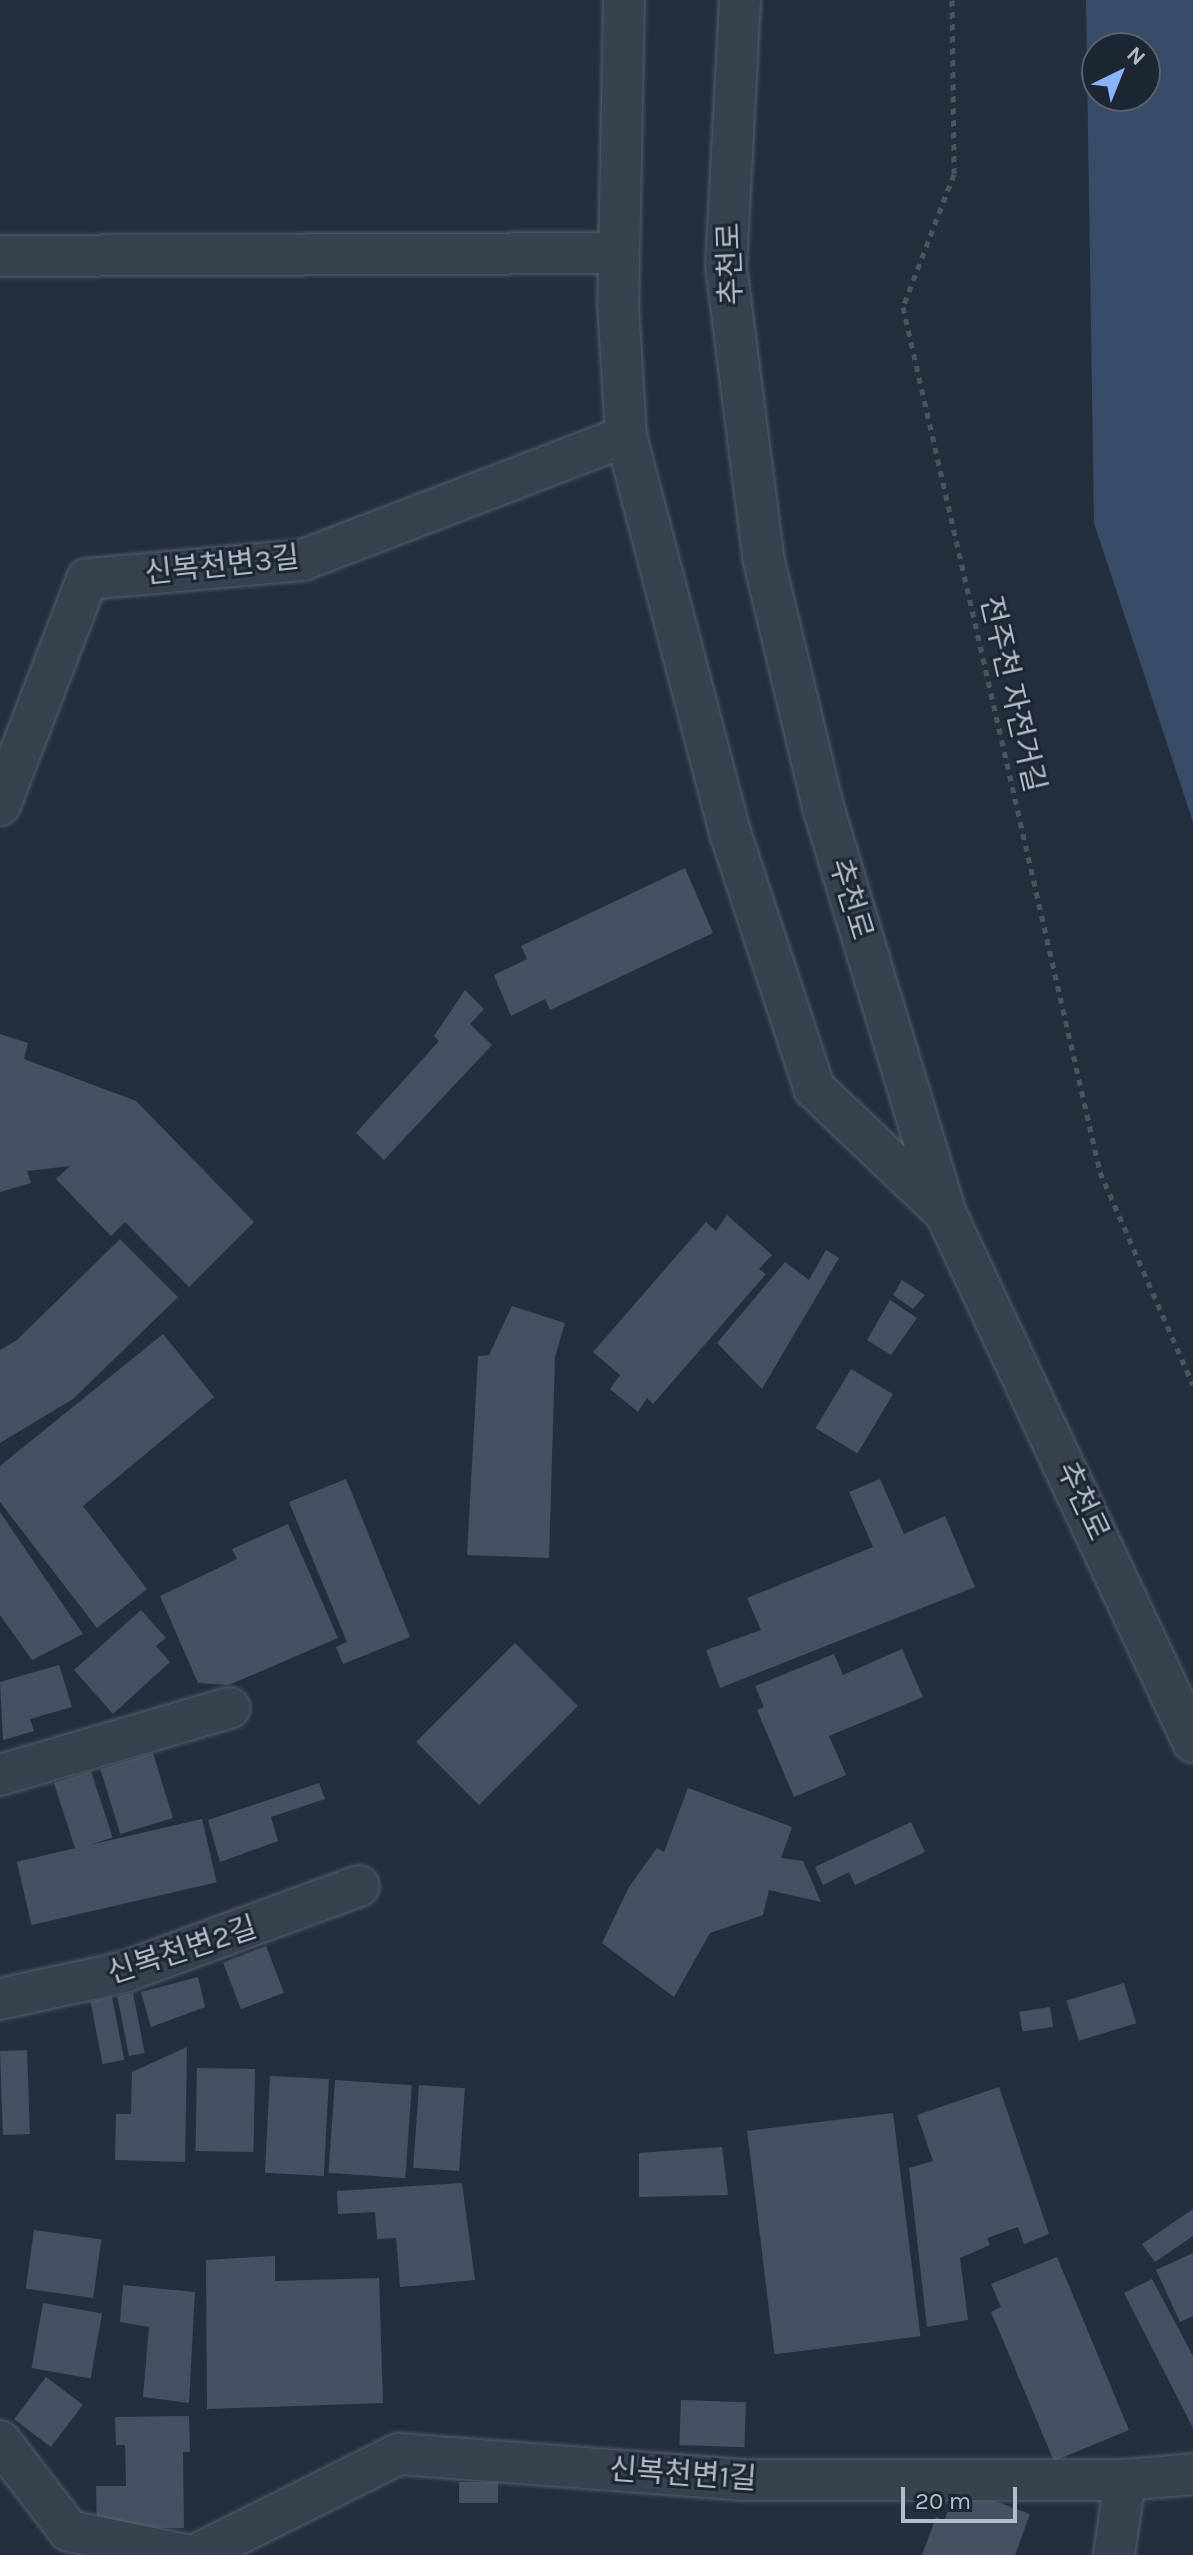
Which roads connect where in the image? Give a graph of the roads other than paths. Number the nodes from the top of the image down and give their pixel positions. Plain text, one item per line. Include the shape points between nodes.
1 (624, 0) edge
2 (740, 0) edge
3 (619, 253) junction
4 (0, 256) edge
5 (626, 436) junction
6 (0, 805) edge
7 (945, 1212) junction
8 (229, 1708) dead end
9 (1193, 1742) edge
10 (0, 1775) edge
11 (359, 1886) dead end
12 (0, 1999) edge
13 (0, 2441) edge
14 (1193, 2474) edge
15 (1125, 2480) junction
16 (186, 2555) edge
17 (196, 2555) edge
18 (1114, 2555) edge

1 - 3 street
2 - 7 street, 추천로 via 726,266 764,561 824,810
3 - 4 street
3 - 5 street
5 - 6 street, 신복천변3길 via 303,560 87,579
5 - 7 street via 731,835 814,1088
7 - 9 street, 추천로
8 - 10 street
11 - 12 street, 신복천변2길 via 124,1972
13 - 16 street via 69,2531
14 - 15 street, 신복천변1길
15 - 17 street, 신복천변1길 via 743,2480 399,2454
15 - 18 street

